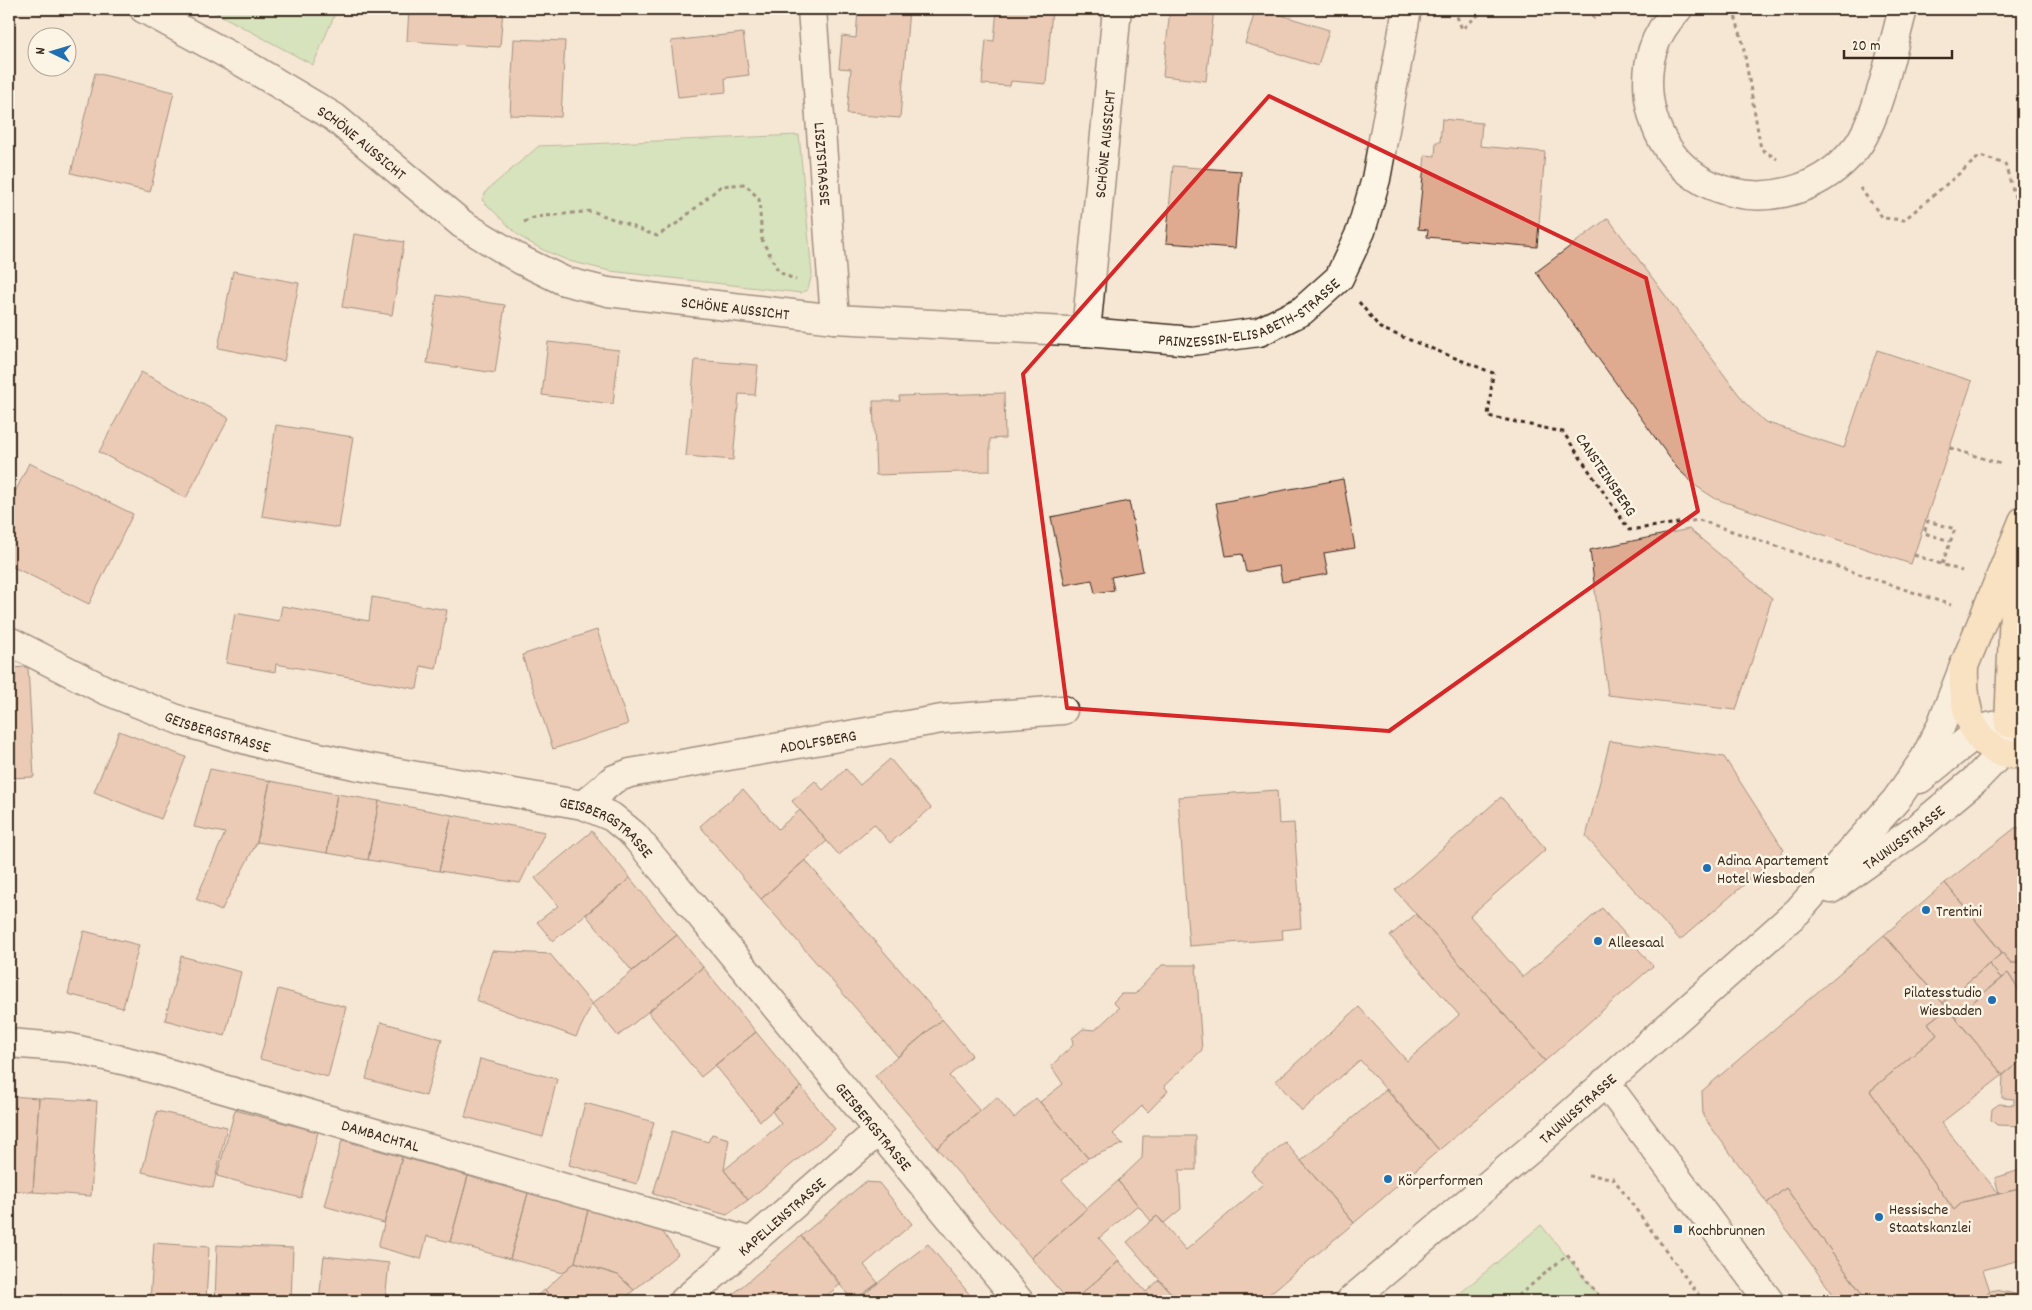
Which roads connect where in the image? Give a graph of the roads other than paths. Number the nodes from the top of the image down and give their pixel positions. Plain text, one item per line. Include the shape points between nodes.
1 (144, 9) edge
2 (812, 9) edge
3 (1117, 9) edge
4 (1407, 9) edge
5 (1678, 9) edge
6 (1904, 9) edge
7 (834, 308) junction
8 (1086, 332) junction
9 (2023, 521) edge
10 (9, 641) edge
11 (1964, 666) junction
12 (1063, 710) dead end
13 (2016, 723) edge
14 (1978, 732) junction
15 (2012, 754) edge
16 (1896, 800) junction
17 (583, 805) junction
18 (1798, 911) junction
19 (9, 1043) edge
20 (1605, 1082) junction
21 (878, 1131) junction
22 (750, 1242) junction
23 (684, 1301) edge
24 (1019, 1301) edge
25 (1350, 1301) edge
26 (1769, 1301) edge

1 - 7 street, SCHÖNE AUSSICHT via 334,117 462,224 490,243 564,281 608,292
2 - 7 street, LISZTSTRASSE
3 - 8 street, SCHÖNE AUSSICHT
4 - 8 street, PRINZESSIN-ELISABETH-STRASSE via 1376,179 1361,231 1339,278 1302,311 1259,332 1192,340
5 - 6 street via 1654,40 1649,61 1651,112 1657,130 1678,164 1693,176 1710,186 1746,196 1799,188 1841,164 1857,147 1869,127
7 - 8 street, SCHÖNE AUSSICHT
9 - 11 main road
9 - 13 main road via 2014,611
10 - 17 street, GEISBERGSTRASSE via 105,690 202,728 359,766
11 - 14 main road via 1965,704
11 - 16 street via 1925,758
12 - 17 street, ADOLFSBERG via 942,719 630,773 614,779
13 - 14 street
13 - 15 street
14 - 15 main road via 1986,743
14 - 16 street
15 - 18 street, TAUNUSSTRASSE via 1916,829
16 - 18 street, TAUNUSSTRASSE
17 - 21 street, GEISBERGSTRASSE via 612,817 634,835
18 - 20 street, TAUNUSSTRASSE
19 - 22 street, DAMBACHTAL via 71,1048 130,1062
20 - 25 street, TAUNUSSTRASSE via 1532,1148
20 - 26 street
21 - 22 street, KAPELLENSTRASSE
21 - 24 street, GEISBERGSTRASSE
22 - 23 street, KAPELLENSTRASSE

